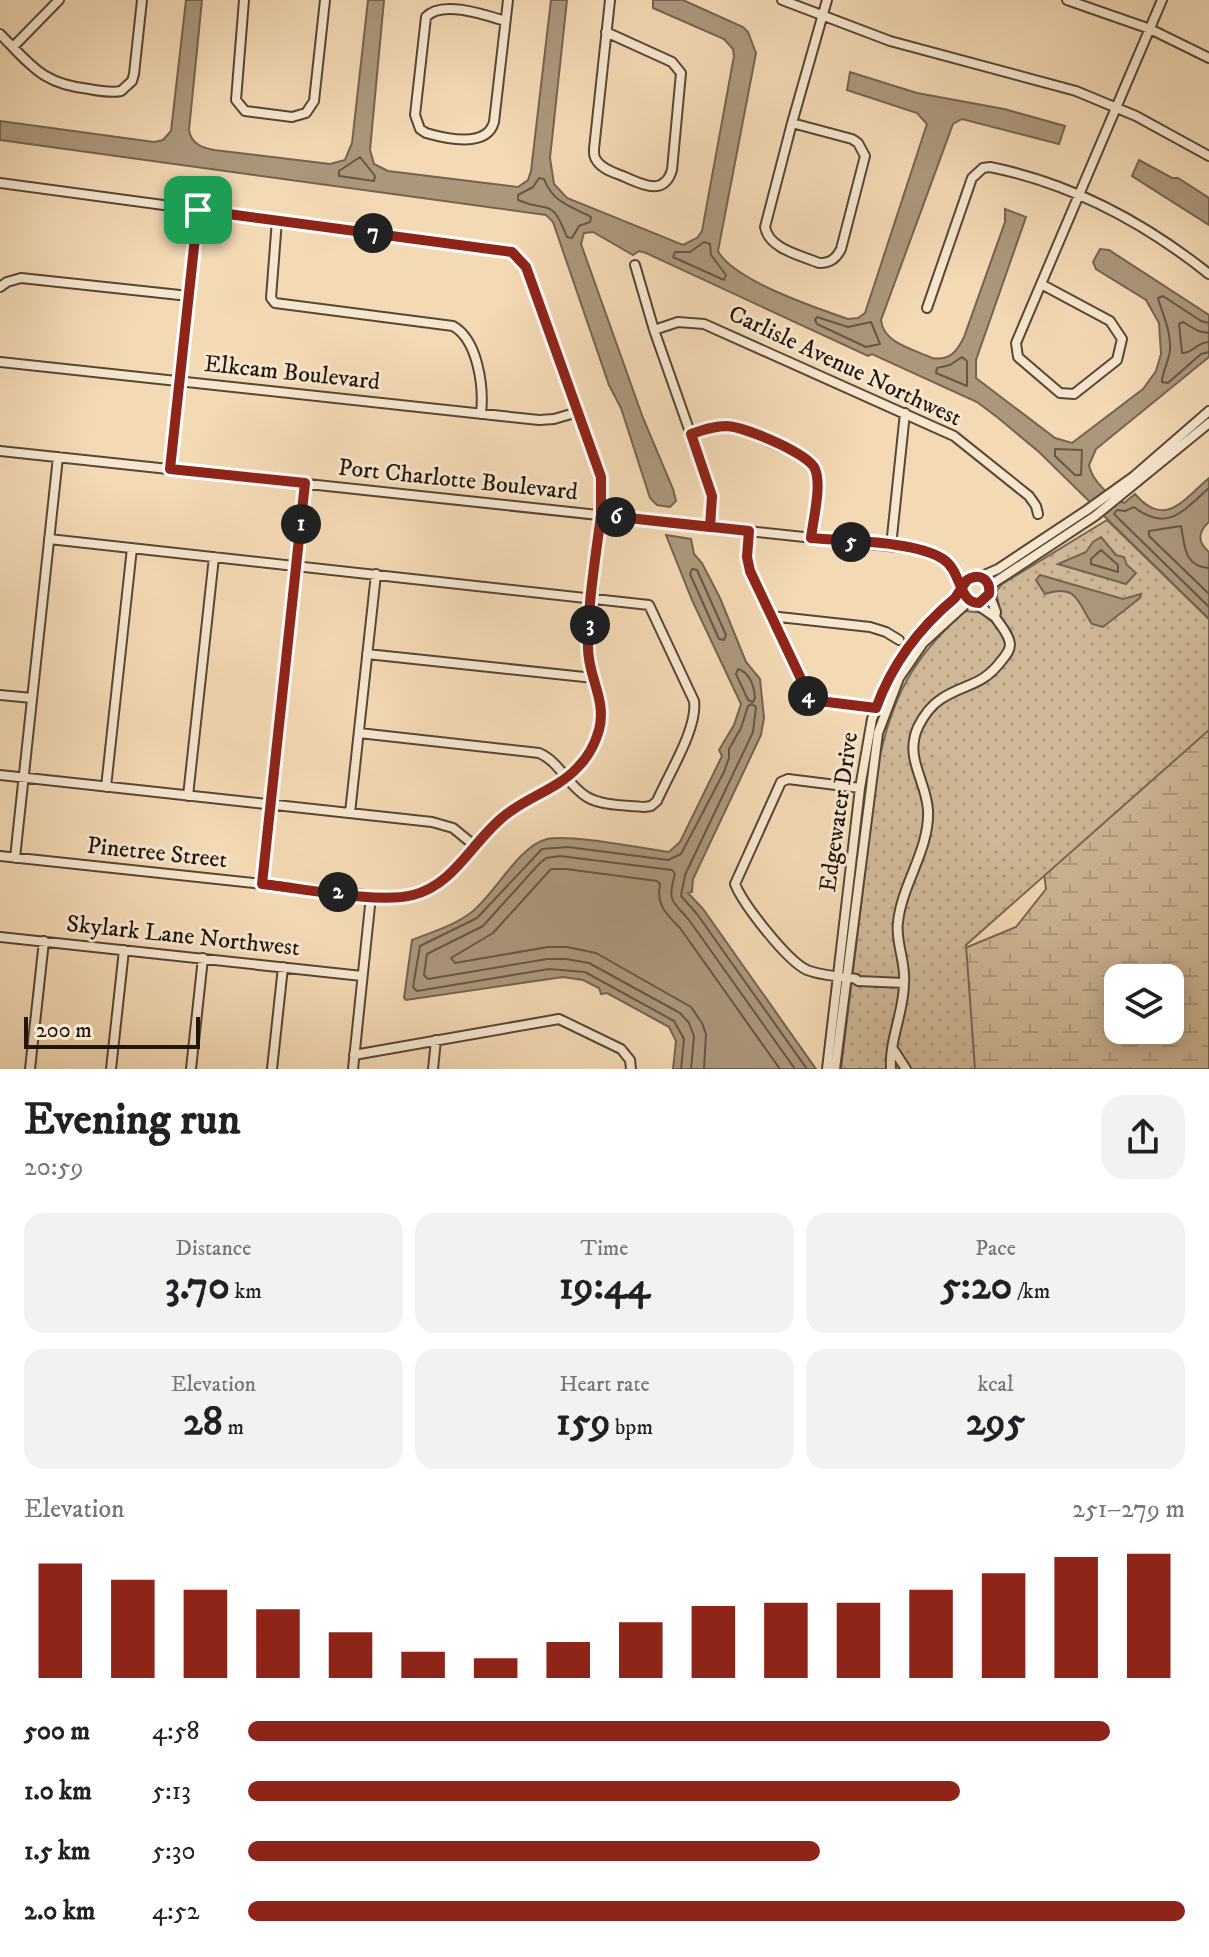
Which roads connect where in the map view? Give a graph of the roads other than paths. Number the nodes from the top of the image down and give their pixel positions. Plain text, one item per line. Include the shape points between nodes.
1 (59, 0) edge
2 (142, 0) edge
3 (244, 0) edge
4 (325, 0) edge
5 (508, 0) edge
6 (610, 0) edge
7 (782, 0) edge
8 (827, 0) edge
9 (1067, 0) edge
10 (1162, 0) edge
11 (1086, 3) edge
12 (820, 16) junction
13 (505, 21) junction
14 (1150, 29) junction
15 (606, 32) junction
16 (0, 34) edge
17 (13, 47) junction
18 (1209, 58) edge
19 (1117, 107) junction
20 (792, 123) junction
21 (1209, 156) edge
22 (0, 183) edge
23 (1079, 195) junction
24 (198, 210) junction
25 (277, 220) junction
26 (635, 265) dead end
27 (1209, 274) edge
28 (1041, 284) junction
29 (0, 287) edge
30 (189, 296) junction
31 (927, 308) dead end
32 (654, 330) junction
33 (0, 362) edge
34 (180, 381) junction
35 (1209, 411) edge
36 (578, 412) junction
37 (905, 413) junction
38 (481, 414) junction
39 (1209, 423) edge
40 (691, 434) junction
41 (0, 451) edge
42 (58, 457) junction
43 (170, 469) junction
44 (305, 483) junction
45 (1091, 513) junction
46 (1038, 514) dead end
47 (601, 515) junction
48 (710, 527) junction
49 (749, 531) junction
50 (811, 538) junction
51 (49, 539) junction
52 (891, 546) junction
53 (132, 548) junction
54 (214, 557) junction
55 (296, 566) junction
56 (954, 568) junction
57 (376, 574) junction
58 (978, 576) junction
59 (962, 588) junction
60 (989, 590) junction
61 (592, 597) junction
62 (972, 603) junction
63 (770, 616) junction
64 (995, 617) junction
65 (899, 640) dead end
66 (367, 654) junction
67 (594, 678) junction
68 (0, 695) edge
69 (32, 698) junction
70 (876, 708) junction
71 (359, 733) junction
72 (0, 775) edge
73 (567, 777) junction
74 (24, 778) junction
75 (106, 787) junction
76 (860, 788) junction
77 (188, 796) junction
78 (271, 805) junction
79 (350, 813) junction
80 (475, 846) junction
81 (0, 856) edge
82 (15, 858) junction
83 (262, 884) junction
84 (371, 896) junction
85 (0, 937) edge
86 (44, 941) junction
87 (124, 950) junction
88 (203, 958) junction
89 (283, 967) junction
90 (362, 976) junction
91 (851, 978) junction
92 (904, 983) junction
93 (436, 1040) junction
94 (893, 1048) junction
95 (354, 1055) junction
96 (30, 1069) edge
97 (111, 1069) edge
98 (191, 1069) edge
99 (272, 1069) edge
100 (353, 1069) edge
101 (433, 1069) edge
102 (631, 1069) edge
103 (827, 1069) edge
104 (835, 1069) edge
105 (891, 1069) edge
106 (905, 1069) edge

1 - 17 street
2 - 17 street via 134,74 121,91 56,84
3 - 4 street via 236,100 245,111 292,117 306,113 314,101
5 - 13 street
6 - 15 street
7 - 12 street
8 - 12 street
9 - 11 street
10 - 14 street
11 - 14 street
12 - 19 street
12 - 20 street
13 - 13 street via 449,4 429,11 415,115 420,129 474,140 492,129
14 - 18 street
14 - 19 street
15 - 15 street via 594,156 603,168 645,186 659,186 672,170 681,73 672,62
16 - 17 street
19 - 21 street
19 - 23 street
20 - 20 street via 852,139 865,156 841,249 826,263 776,245 766,234
22 - 24 street
23 - 27 street via 1154,234
23 - 28 street
23 - 31 street via 1004,169 977,172
24 - 25 street
24 - 30 street
25 - 36 street, Pinetree Street via 505,250 518,256
25 - 38 street via 271,298 275,303 453,326 464,335 479,374
26 - 32 street
28 - 28 street via 1110,321 1122,339 1117,360 1074,394 1060,393 1018,357 1016,343
29 - 30 street via 21,278
30 - 34 street
32 - 37 street, Carlisle Avenue Northwest via 678,322 704,324
32 - 40 street
33 - 34 street, Elkcam Boulevard
34 - 38 street, Elkcam Boulevard
34 - 43 street
35 - 45 street
36 - 38 street, Elkcam Boulevard via 546,420
36 - 47 street, Pinetree Street via 601,477
37 - 46 street, Carlisle Avenue Northwest via 960,440 1029,496
37 - 52 street
39 - 45 street via 1122,495
40 - 48 street via 712,496
40 - 50 street via 718,426 739,428 810,460 818,480
41 - 42 street, Port Charlotte Boulevard
42 - 43 street, Port Charlotte Boulevard
42 - 51 street
43 - 44 street, Port Charlotte Boulevard
44 - 47 street, Port Charlotte Boulevard
44 - 55 street
45 - 58 street
45 - 60 street
47 - 48 street, Port Charlotte Boulevard
47 - 61 street, Pinetree Street
48 - 49 street, Port Charlotte Boulevard
49 - 50 street, Port Charlotte Boulevard
49 - 63 street via 748,564
50 - 52 street, Port Charlotte Boulevard
51 - 53 street
51 - 69 street
52 - 56 street, Port Charlotte Boulevard via 930,552
53 - 54 street
53 - 75 street
54 - 55 street
54 - 77 street
55 - 57 street
55 - 78 street
56 - 58 street, Port Charlotte Boulevard
56 - 59 street
57 - 61 street
57 - 66 street
58 - 59 street
58 - 60 street
59 - 62 street
59 - 70 street, Edgewater Drive via 908,647
60 - 62 street via 985,600
60 - 64 street
61 - 67 street, Pinetree Street via 588,649
61 - 73 street via 649,605 694,701 694,716 651,806 593,800
62 - 64 street
62 - 91 street, Edgewater Drive via 923,643 899,678 882,721
63 - 65 street via 870,627
63 - 70 street via 811,700
64 - 92 street via 1008,638 1006,655 988,676 934,704 915,735 914,762 928,820 897,924
66 - 67 street
66 - 71 street
67 - 73 street, Pinetree Street via 601,705 599,730 589,753
68 - 69 street
69 - 74 street
70 - 76 street, Edgewater Drive
71 - 73 street via 539,753
71 - 79 street
72 - 74 street
73 - 80 street, Pinetree Street via 513,809
74 - 75 street
74 - 82 street
75 - 77 street
76 - 91 street, Edgewater Drive
76 - 91 street via 781,782 735,884 789,959 808,970
77 - 78 street
78 - 79 street
78 - 83 street
79 - 80 street via 439,823
80 - 84 street, Pinetree Street via 425,891
81 - 82 street, Pinetree Street
82 - 83 street, Pinetree Street
83 - 84 street, Pinetree Street
84 - 90 street
85 - 86 street, Skylark Lane Northwest
86 - 87 street, Skylark Lane Northwest
86 - 96 street
87 - 88 street, Skylark Lane Northwest
87 - 97 street
88 - 89 street, Skylark Lane Northwest
88 - 98 street
89 - 90 street, Skylark Lane Northwest
89 - 99 street
90 - 95 street
91 - 92 street
91 - 103 street, Edgewater Drive
91 - 104 street, Edgewater Drive
92 - 94 street
93 - 95 street
93 - 101 street
93 - 102 street via 559,1019 621,1049
94 - 105 street
94 - 106 street
95 - 100 street

